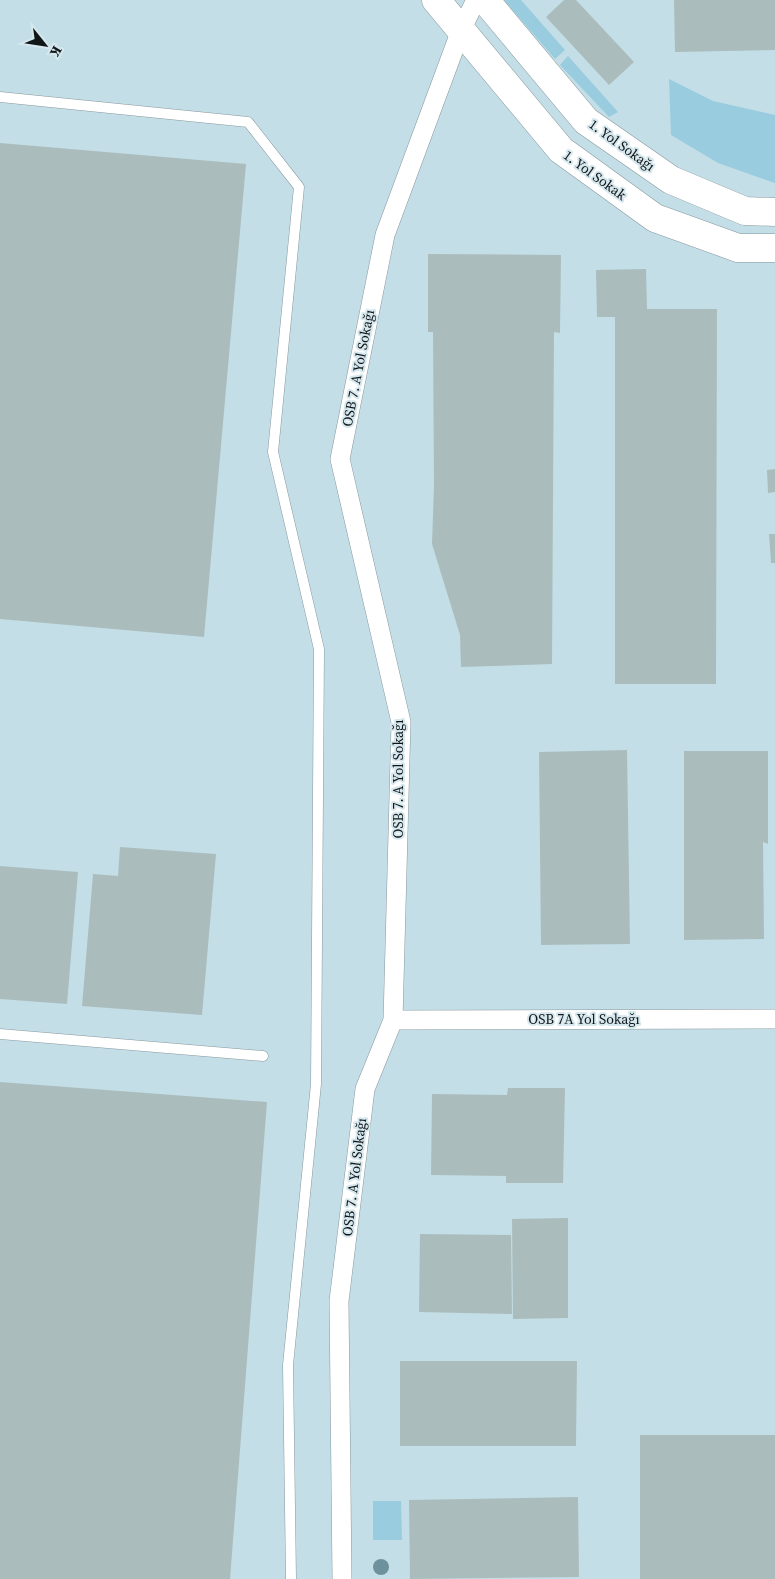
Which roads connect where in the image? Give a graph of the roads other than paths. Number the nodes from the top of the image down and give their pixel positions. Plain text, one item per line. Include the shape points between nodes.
1 (436, 0) edge
2 (476, 0) edge
3 (485, 0) edge
4 (461, 30) junction
5 (0, 97) edge
6 (775, 212) edge
7 (775, 248) edge
8 (775, 1019) edge
9 (393, 1020) junction
10 (0, 1034) edge
11 (263, 1056) dead end
12 (291, 1579) edge
13 (342, 1579) edge

1 - 4 street, 1. Yol Sokak
2 - 4 street, OSB 7. A Yol Sokağı
3 - 6 street, 1. Yol Sokağı via 586,121 671,180 745,211
4 - 7 street, 1. Yol Sokak via 561,150 655,218 738,248
4 - 9 street, OSB 7. A Yol Sokağı via 385,235 340,459 401,722
5 - 12 lane via 248,122 299,187 273,452 319,650 316,1084 288,1365
8 - 9 street, OSB 7A Yol Sokağı
9 - 13 street, OSB 7. A Yol Sokağı via 365,1089 339,1302
10 - 11 lane

